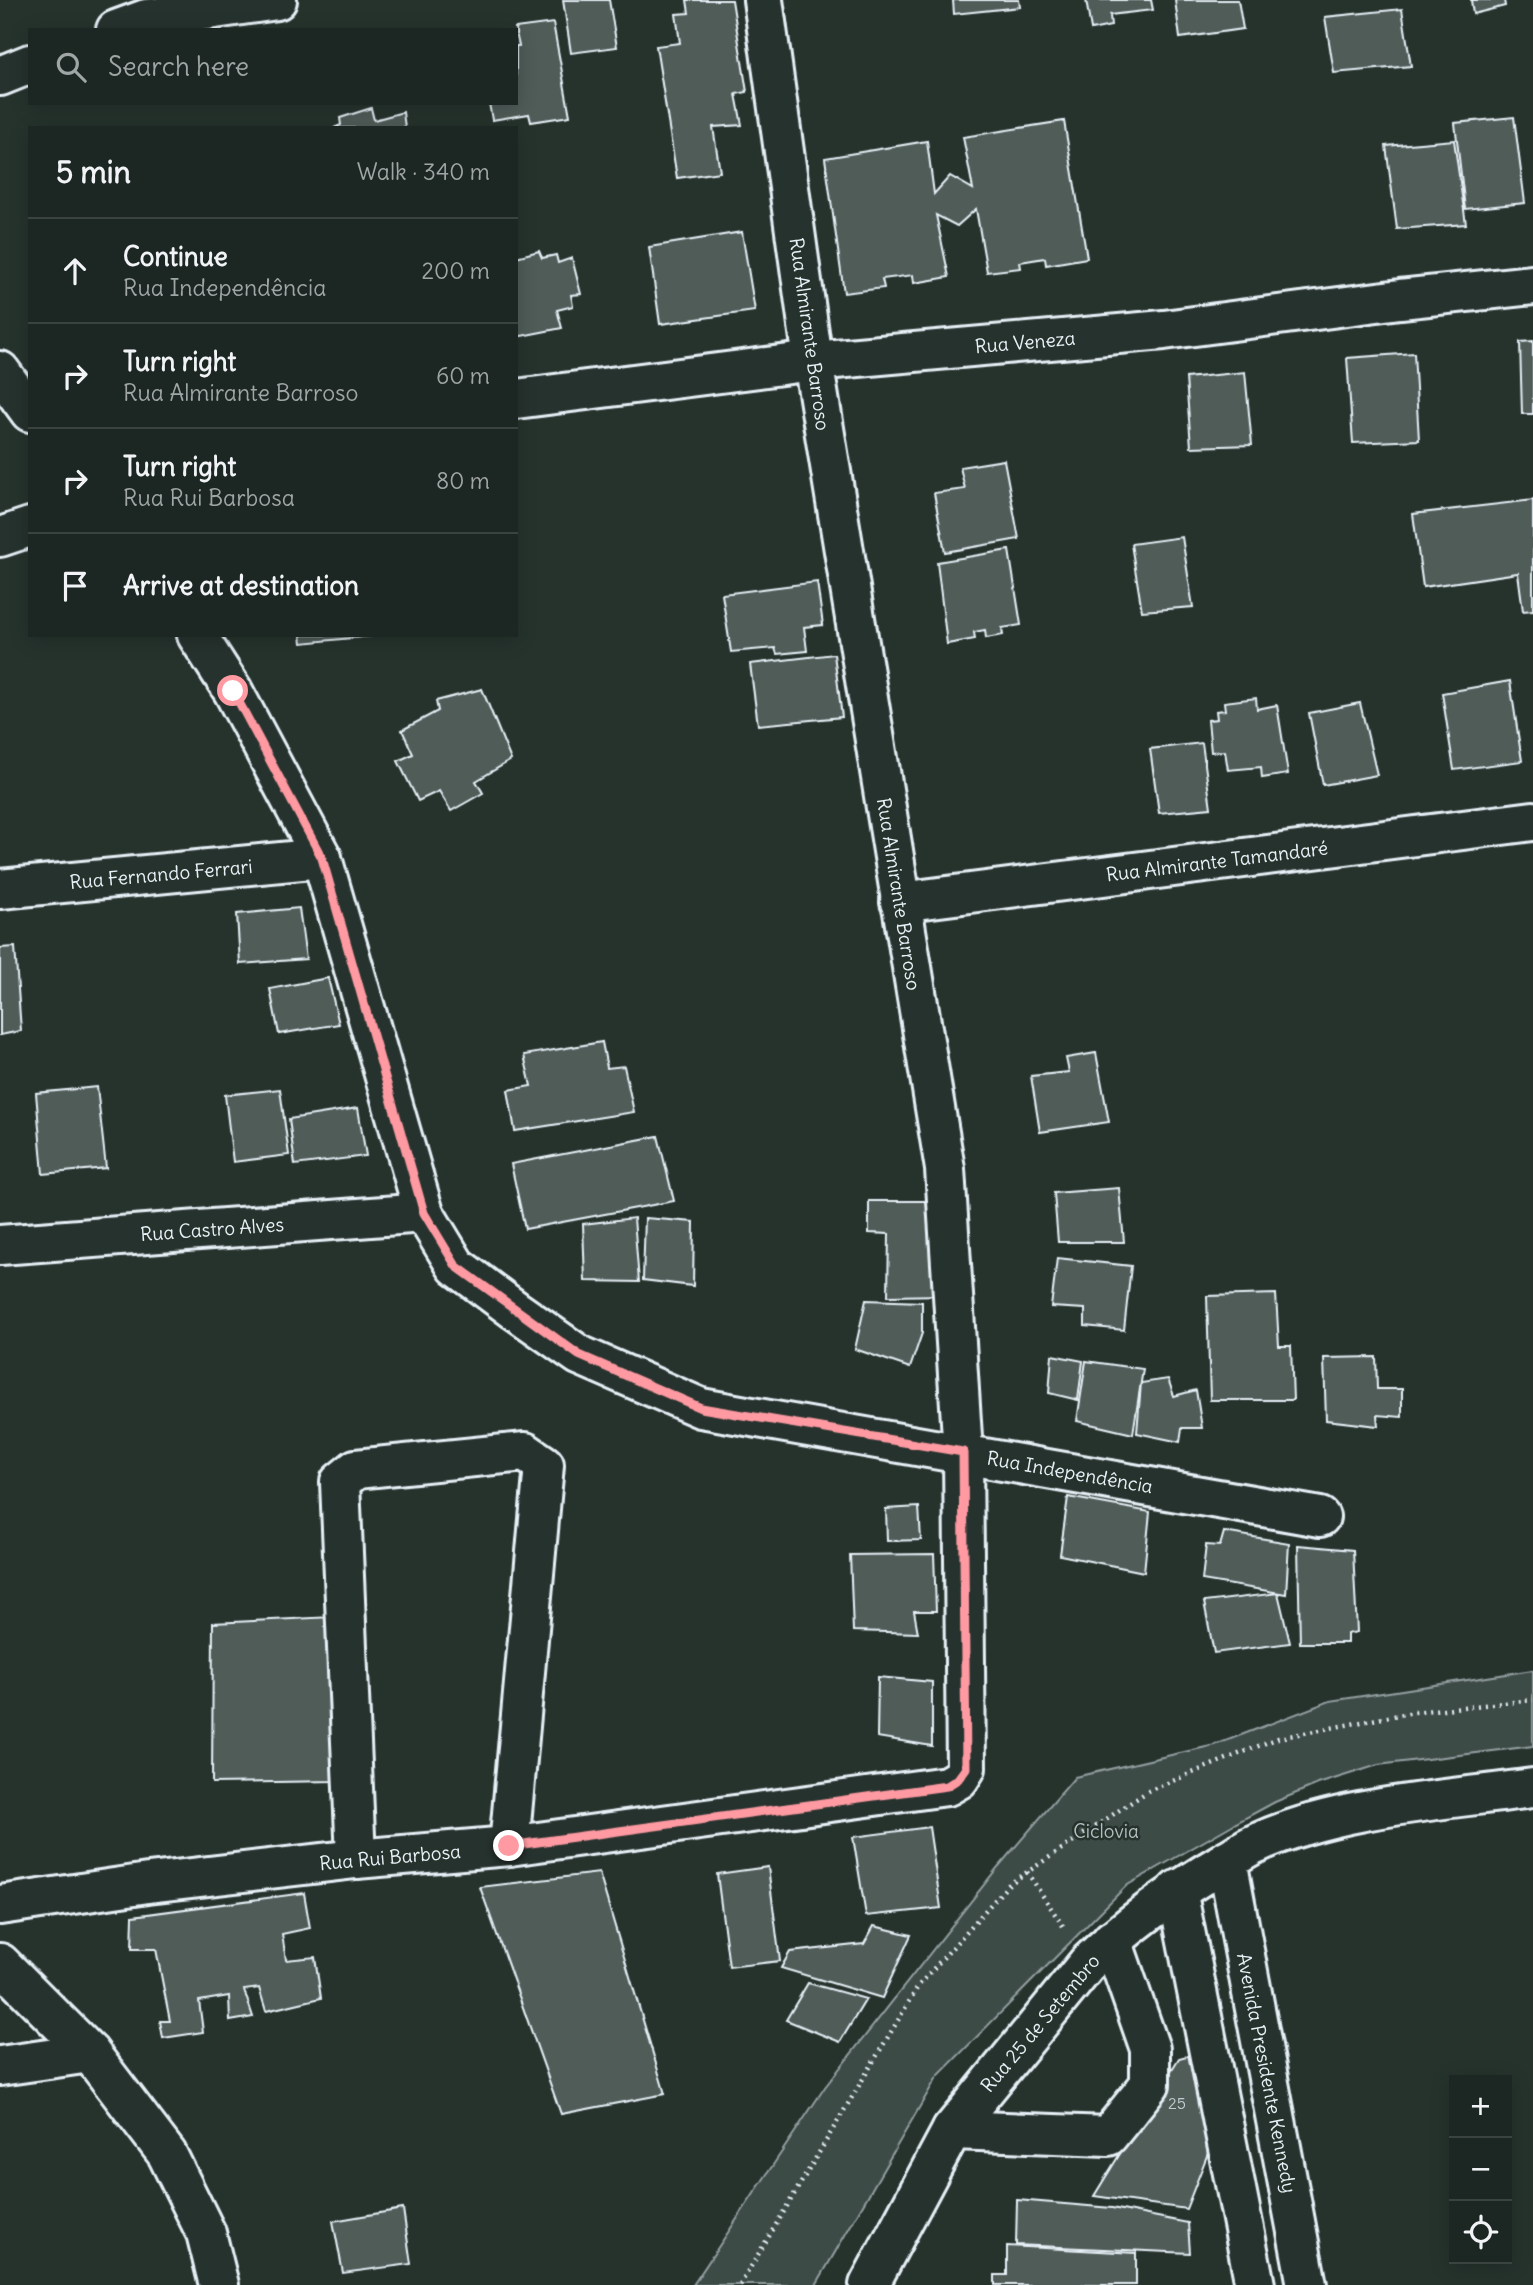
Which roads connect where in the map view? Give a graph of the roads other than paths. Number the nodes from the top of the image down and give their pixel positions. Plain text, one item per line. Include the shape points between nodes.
1 (277, 0) edge
2 (763, 0) edge
3 (121, 28) edge
4 (28, 65) edge
5 (0, 76) edge
6 (1533, 285) edge
7 (813, 361) junction
8 (0, 371) edge
9 (518, 400) edge
10 (28, 409) edge
11 (28, 528) edge
12 (0, 537) edge
13 (198, 637) edge
14 (1533, 821) edge
15 (322, 858) junction
16 (0, 889) edge
17 (900, 902) junction
18 (424, 1213) junction
19 (0, 1245) edge
20 (963, 1452) junction
21 (1320, 1517) dead end
22 (947, 1786) joint
23 (1533, 1788) edge
24 (509, 1846) junction
25 (356, 1859) junction
26 (1227, 1860) junction
27 (1177, 1890) junction
28 (0, 1905) edge
29 (1100, 1951) junction
30 (0, 1963) edge
31 (90, 2053) junction
32 (0, 2066) edge
33 (952, 2130) junction
34 (219, 2285) edge
35 (869, 2285) edge
36 (1255, 2285) edge
37 (1307, 2285) edge

1 - 3 street via 146,19
2 - 7 street, Rua Almirante Barroso
4 - 5 street
6 - 7 street, Rua Veneza via 1164,330
7 - 9 street, Rua Veneza
7 - 17 street, Rua Almirante Barroso
8 - 10 street
11 - 12 street
13 - 15 street, Rua Independência via 233,691
14 - 17 street, Rua Almirante Tamandaré
15 - 16 street, Rua Fernando Ferrari
15 - 18 street, Rua Independência
17 - 20 street, Rua Almirante Barroso via 945,1169
18 - 19 street, Rua Castro Alves
18 - 20 street, Rua Independência via 456,1266 579,1355 701,1408
20 - 21 street, Rua Independência
20 - 22 street, Rua Almirante Barroso via 966,1768
22 - 24 street, Rua Rui Barbosa
23 - 26 street, Rua 25 de Setembro via 1359,1813 1256,1843
24 - 25 street, Rua Rui Barbosa
24 - 25 street via 544,1465 525,1452 356,1469 340,1482
25 - 28 street, Rua Rui Barbosa
26 - 27 street, Rua 25 de Setembro
26 - 37 street, Avenida Presidente Kennedy
27 - 29 street, Rua 25 de Setembro
27 - 36 street
29 - 33 street, Rua 25 de Setembro
29 - 33 street via 1150,2049 1150,2084 1108,2136
30 - 31 street
31 - 32 street
31 - 34 street via 167,2154 206,2233
33 - 35 street, Rua 25 de Setembro

